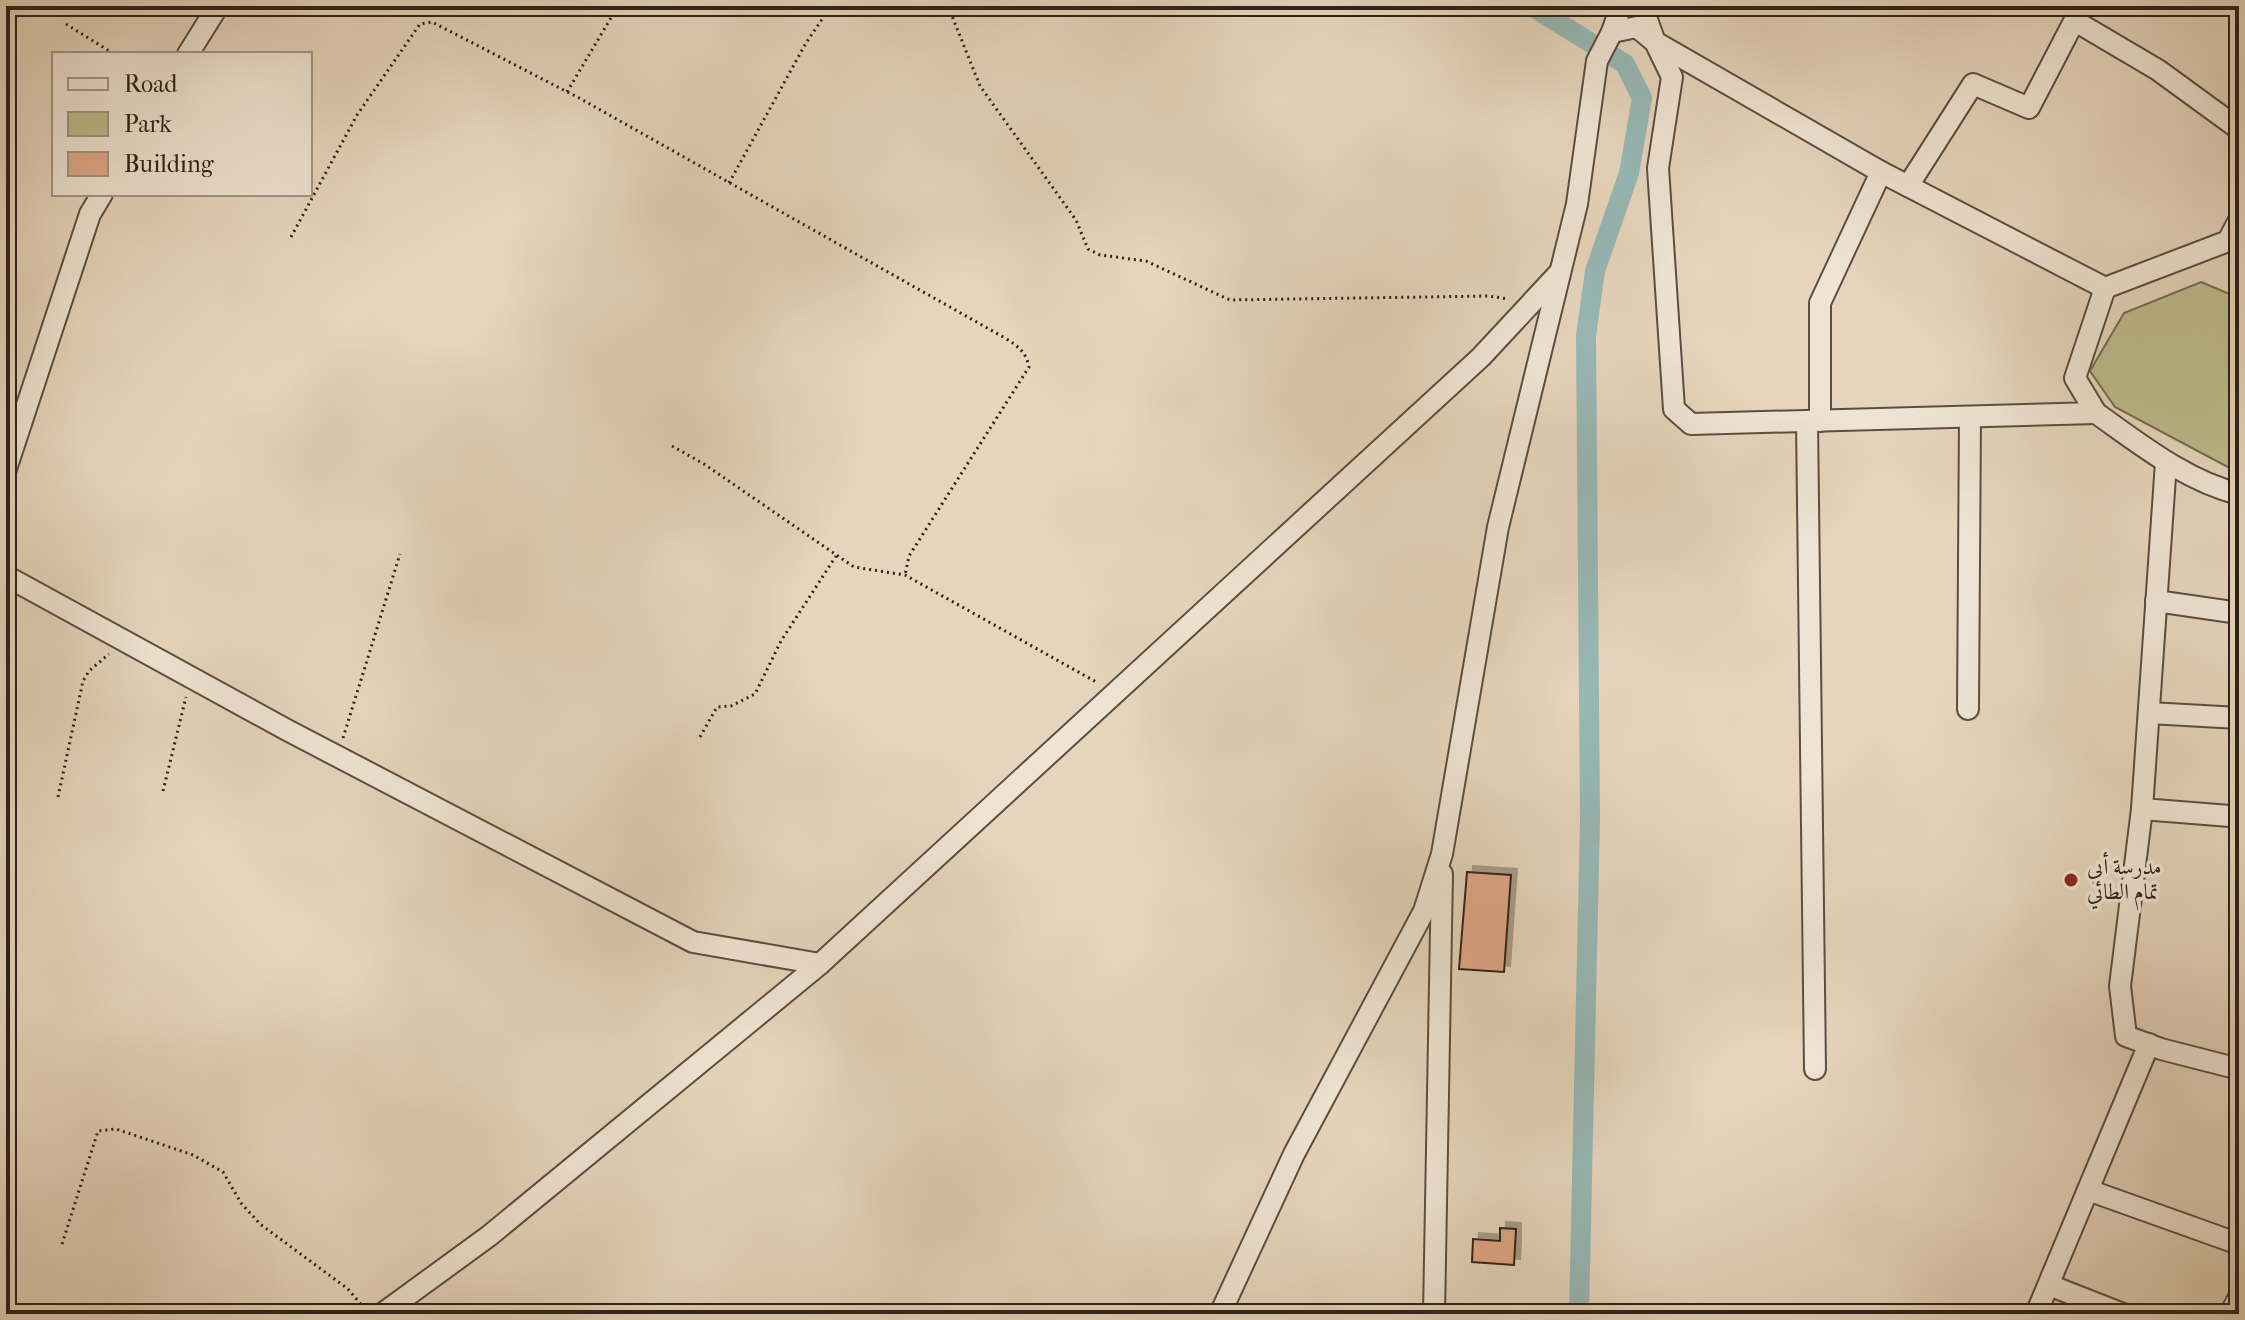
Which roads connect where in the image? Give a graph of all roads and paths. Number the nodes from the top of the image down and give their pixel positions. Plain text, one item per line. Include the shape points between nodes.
1 (218, 6) edge
2 (618, 6) edge
3 (831, 6) edge
4 (948, 6) edge
5 (1621, 6) edge
6 (1642, 6) edge
7 (2079, 13) edge
8 (66, 24) dead end
9 (1612, 32) junction
10 (1655, 42) junction
11 (111, 52) edge
12 (189, 52) edge
13 (567, 92) junction
14 (2239, 129) edge
15 (1881, 172) junction
16 (729, 183) junction
17 (1908, 186) junction
18 (101, 196) edge
19 (2239, 220) edge
20 (291, 237) dead end
21 (1560, 272) junction
22 (2105, 288) junction
23 (1532, 302) junction
24 (2096, 413) junction
25 (1970, 417) junction
26 (1813, 421) junction
27 (672, 446) dead end
28 (2166, 462) junction
29 (6, 469) edge
30 (2239, 494) edge
31 (400, 554) dead end
32 (836, 556) junction
33 (905, 575) junction
34 (12, 579) edge
35 (2156, 601) junction
36 (2239, 613) edge
37 (124, 641) junction
38 (6, 652) edge
39 (190, 677) junction
40 (1115, 692) junction
41 (1968, 709) dead end
42 (2149, 713) junction
43 (2239, 718) edge
44 (700, 737) dead end
45 (337, 757) junction
46 (163, 791) dead end
47 (58, 797) dead end
48 (2142, 809) junction
49 (2239, 819) edge
50 (1442, 854) junction
51 (820, 964) junction
52 (2149, 1044) junction
53 (1815, 1069) dead end
54 (2239, 1069) edge
55 (2088, 1190) junction
56 (62, 1244) dead end
57 (2239, 1244) edge
58 (2049, 1285) junction
59 (2239, 1297) edge
60 (369, 1314) edge
61 (382, 1314) edge
62 (1220, 1314) edge
63 (1434, 1314) edge
64 (2036, 1314) edge
65 (2123, 1314) edge
66 (2230, 1314) edge

1 - 12 street
2 - 13 path
3 - 16 path
4 - 23 path via 980,86 1076,220 1088,249 1146,261 1230,300 1488,296
5 - 9 street
6 - 10 street
7 - 14 street
7 - 17 street via 2029,108 1973,84
8 - 11 path
9 - 10 street via 1637,27
9 - 21 street via 1597,61 1577,204
10 - 15 street
10 - 26 street via 1672,77 1658,168 1674,409 1691,424
13 - 16 path
13 - 20 path via 432,22 420,24 357,115
15 - 17 street
15 - 26 street via 1820,303
16 - 33 path via 1019,346 1027,358 1029,367 909,556
17 - 22 street
18 - 29 street via 90,214
19 - 22 street via 2228,241
21 - 23 street
21 - 50 street via 1498,527
22 - 24 street via 2075,378
23 - 40 street via 1481,357
24 - 25 street
24 - 28 street
25 - 26 street
25 - 41 street
26 - 53 street
27 - 32 path
28 - 30 street
28 - 35 street
31 - 45 path
32 - 33 path via 854,567
32 - 44 path via 781,641 755,694 717,707
33 - 40 path
34 - 37 street
34 - 38 path
35 - 36 street
35 - 42 street
37 - 39 street
37 - 47 path via 83,681
39 - 45 street
39 - 46 path
40 - 51 street
42 - 43 street
42 - 48 street
45 - 51 street via 693,942
48 - 49 street
48 - 52 street via 2120,986 2126,1036
50 - 62 street via 1424,911 1294,1154
50 - 63 street
51 - 61 street via 489,1236
52 - 54 street
52 - 55 street
55 - 57 street
55 - 58 street
56 - 60 path via 98,1131 116,1129 193,1155 223,1172 260,1224 348,1289
58 - 64 street
58 - 65 street
59 - 66 street

